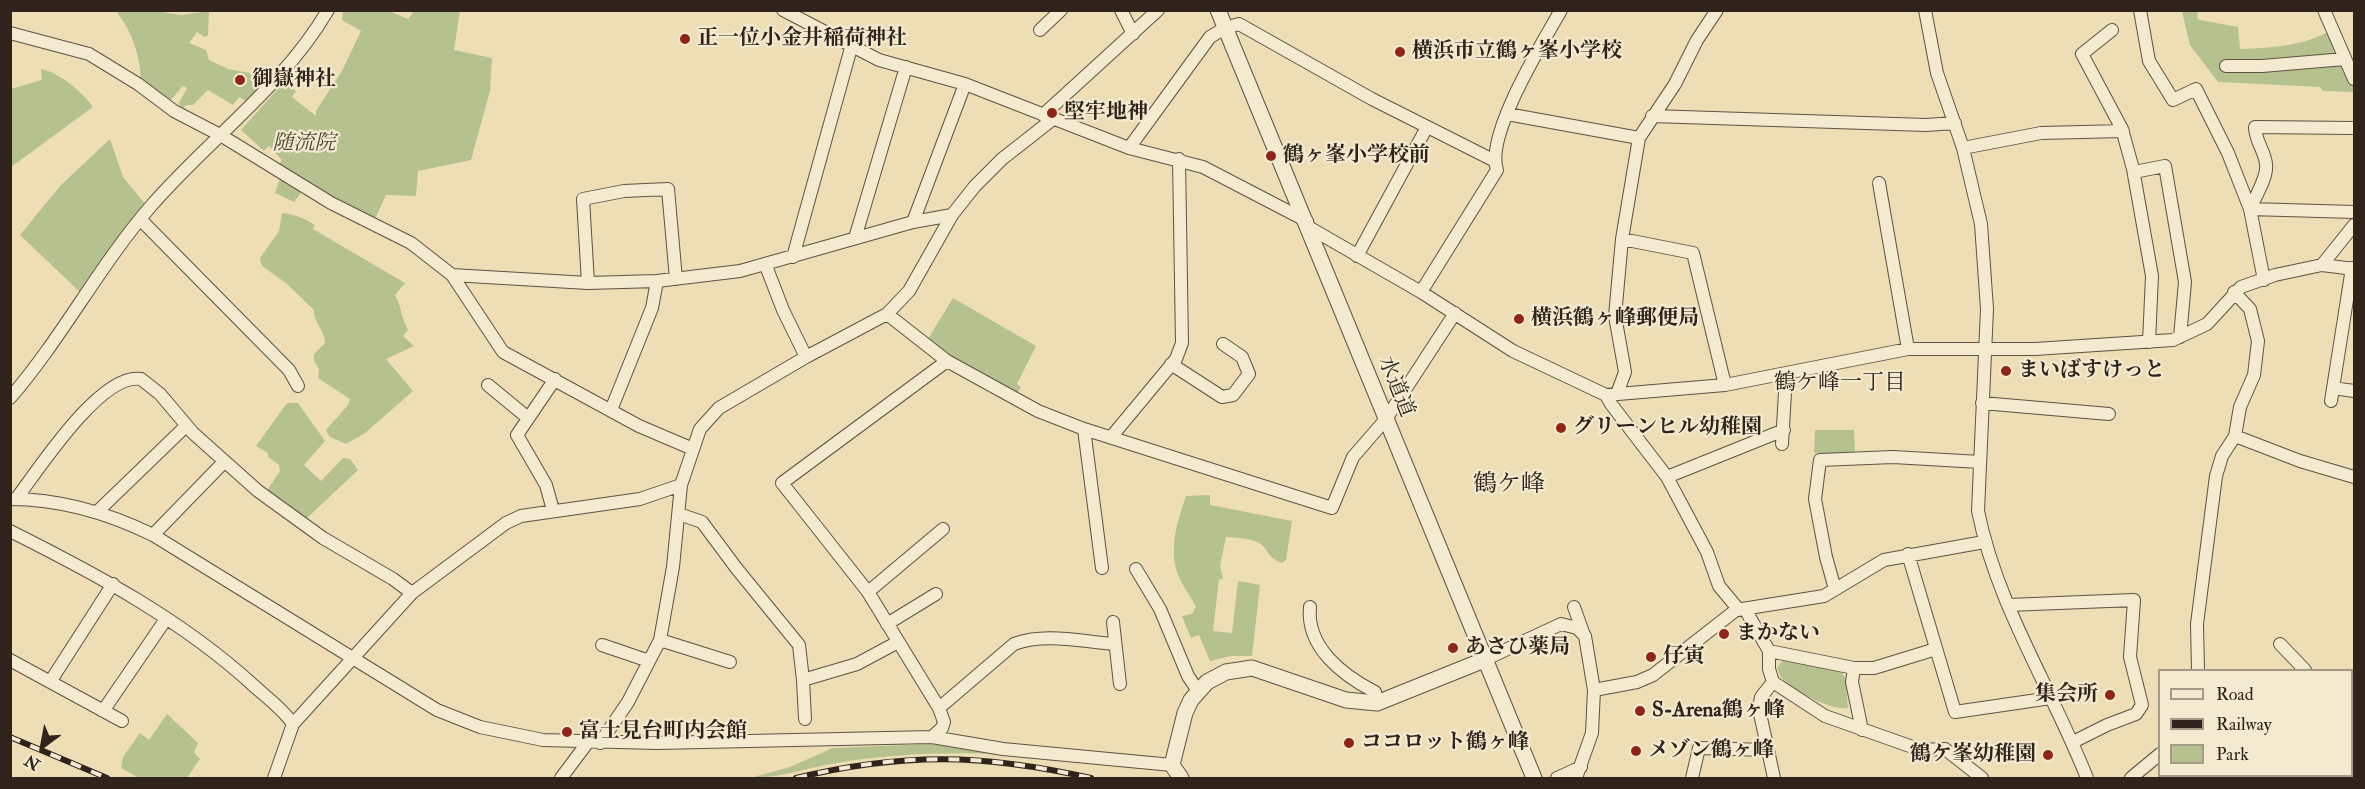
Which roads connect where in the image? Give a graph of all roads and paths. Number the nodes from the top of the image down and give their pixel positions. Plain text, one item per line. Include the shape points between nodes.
1 (328, 10) edge
2 (783, 10) edge
3 (1061, 10) edge
4 (1121, 10) edge
5 (1158, 10) edge
6 (1218, 10) edge
7 (1561, 10) edge
8 (1717, 10) edge
9 (1925, 10) edge
10 (2140, 10) edge
11 (2324, 10) edge
12 (1225, 28) junction
13 (1040, 30) dead end
14 (2112, 30) dead end
15 (10, 33) edge
16 (1133, 34) junction
17 (851, 48) junction
18 (2345, 59) junction
19 (2226, 66) dead end
20 (906, 67) junction
21 (2355, 79) edge
22 (964, 84) junction
23 (1507, 114) junction
24 (1652, 116) junction
25 (1048, 117) junction
26 (1955, 123) junction
27 (1427, 128) junction
28 (2355, 128) edge
29 (2123, 131) junction
30 (222, 136) junction
31 (1639, 138) junction
32 (1129, 148) junction
33 (1963, 148) junction
34 (1179, 159) junction
35 (1493, 160) junction
36 (2134, 172) junction
37 (1879, 183) dead end
38 (2250, 209) junction
39 (2355, 212) edge
40 (952, 215) junction
41 (140, 219) junction
42 (913, 222) junction
43 (1308, 225) junction
44 (2355, 225) edge
45 (855, 238) junction
46 (1622, 239) junction
47 (1357, 255) junction
48 (794, 257) junction
49 (2322, 265) junction
50 (766, 266) junction
51 (2353, 269) edge
52 (452, 275) junction
53 (676, 279) junction
54 (657, 280) junction
55 (2264, 280) junction
56 (588, 283) junction
57 (1421, 292) junction
58 (2234, 292) junction
59 (887, 314) junction
60 (1455, 314) junction
61 (2180, 337) junction
62 (2148, 342) junction
63 (1223, 344) dead end
64 (1984, 348) junction
65 (1908, 349) junction
66 (806, 357) junction
67 (946, 361) junction
68 (1171, 364) junction
69 (1786, 375) junction
70 (555, 379) junction
71 (488, 385) dead end
72 (1725, 385) junction
73 (298, 386) dead end
74 (2355, 391) edge
75 (1612, 394) junction
76 (10, 399) edge
77 (1982, 403) junction
78 (611, 410) junction
79 (2109, 414) dead end
80 (528, 418) junction
81 (1386, 419) junction
82 (186, 426) junction
83 (1084, 429) junction
84 (1784, 430) junction
85 (1112, 436) junction
86 (2235, 436) junction
87 (1782, 444) dead end
88 (693, 449) junction
89 (1980, 462) junction
90 (223, 463) junction
91 (1667, 477) junction
92 (2355, 477) edge
93 (681, 485) junction
94 (13, 499) edge
95 (553, 510) junction
96 (97, 512) junction
97 (679, 514) junction
98 (943, 529) dead end
99 (10, 531) edge
100 (153, 535) junction
101 (1984, 542) junction
102 (1908, 554) junction
103 (1102, 568) dead end
104 (1136, 569) dead end
105 (113, 584) junction
106 (1835, 589) junction
107 (868, 592) junction
108 (412, 593) junction
109 (936, 594) dead end
110 (2008, 605) junction
111 (1310, 607) dead end
112 (1574, 607) dead end
113 (1742, 609) junction
114 (166, 619) junction
115 (1113, 622) dead end
116 (887, 624) junction
117 (1585, 636) junction
118 (660, 640) junction
119 (898, 642) junction
120 (1115, 644) junction
121 (2280, 644) dead end
122 (602, 645) dead end
123 (1936, 649) junction
124 (1769, 651) junction
125 (352, 659) junction
126 (10, 660) edge
127 (1484, 660) junction
128 (649, 661) junction
129 (730, 662) dead end
130 (1854, 668) junction
131 (2198, 669) edge
132 (2305, 669) edge
133 (803, 680) junction
134 (50, 682) junction
135 (1773, 682) junction
136 (1120, 684) dead end
137 (1594, 690) junction
138 (1198, 691) junction
139 (2051, 698) junction
140 (1377, 703) junction
141 (939, 708) junction
142 (103, 711) junction
143 (805, 719) dead end
144 (122, 721) dead end
145 (293, 723) junction
146 (1862, 730) junction
147 (932, 737) junction
148 (594, 742) junction
149 (2073, 742) junction
150 (1766, 750) junction
151 (2158, 756) edge
152 (1172, 765) junction
153 (1578, 773) edge
154 (274, 778) edge
155 (561, 778) edge
156 (1181, 778) edge
157 (1534, 778) edge
158 (1557, 778) edge
159 (1692, 778) edge
160 (1774, 778) edge
161 (1982, 778) edge
162 (2086, 778) edge
163 (2132, 778) edge

1 - 30 street via 282,73
2 - 17 street
3 - 13 street
4 - 16 street
5 - 16 street
6 - 12 street, 水道道
7 - 23 street
8 - 24 street
9 - 26 street via 1937,73
10 - 38 street via 2149,61 2173,100 2196,88
11 - 18 street
12 - 27 street via 1239,24
12 - 32 street via 1210,37
12 - 43 street, 水道道
14 - 29 street via 2082,54
15 - 30 street via 89,54 174,111
16 - 25 street
17 - 20 street
17 - 48 street
18 - 19 street
18 - 21 street
20 - 22 street
20 - 45 street
22 - 25 street
22 - 42 street
23 - 31 street
23 - 35 street via 1499,129
24 - 26 street
24 - 31 street
25 - 32 street
25 - 40 street via 1002,159
26 - 33 street
27 - 35 street
27 - 47 street
28 - 38 street via 2254,127 2266,172
29 - 33 street via 2041,133
29 - 36 street
30 - 41 street
30 - 52 street via 331,203 411,243
31 - 46 street
32 - 34 street
33 - 64 street via 1981,224
34 - 43 street via 1203,167
34 - 68 street via 1182,343
35 - 57 street via 1497,170
36 - 61 street via 2164,166 2185,282
36 - 62 street via 2152,276
37 - 65 street
38 - 39 street
38 - 55 street
40 - 42 street
40 - 59 street via 909,291
41 - 73 street via 289,370
41 - 76 street
42 - 45 street
43 - 47 street
43 - 81 street, 水道道
44 - 49 street
45 - 48 street
46 - 72 street via 1693,253
46 - 75 street via 1615,316 1625,372
47 - 57 street
48 - 50 street
49 - 51 street
49 - 55 street
50 - 53 street
50 - 66 street
51 - 74 street via 2332,394
52 - 56 street
52 - 70 street via 503,352
53 - 54 street
53 - 56 street via 668,189 624,191 584,199
54 - 56 street
54 - 78 street via 652,308
55 - 58 street
57 - 60 street
58 - 61 street via 2207,324
58 - 86 street via 2250,309 2259,341 2254,375 2241,406
59 - 66 street
59 - 67 street
60 - 75 street via 1513,351
60 - 81 street
61 - 62 street
62 - 64 street
63 - 68 street via 1242,357 1249,374 1233,395 1222,397
64 - 65 street
64 - 77 street
65 - 69 street
66 - 88 street via 719,408 700,429
67 - 83 street via 1038,411
67 - 107 street via 782,483
68 - 85 street
69 - 72 street
69 - 84 street
70 - 78 street
70 - 80 street
71 - 80 street
72 - 75 street
75 - 91 street via 1611,404
77 - 79 street
77 - 89 street
78 - 88 street
80 - 95 street via 517,435 546,485
81 - 85 street via 1353,457 1332,508
81 - 127 street, 水道道
82 - 90 street
82 - 94 street via 160,394 141,379 126,380 86,411
82 - 96 street
83 - 85 street
83 - 103 street
84 - 87 street
84 - 91 street
86 - 92 street
86 - 131 street via 2222,456 2216,476 2197,624
88 - 93 street
89 - 101 street via 1978,511
89 - 106 street via 1893,457 1820,460 1815,499
90 - 100 street
90 - 108 street via 323,538
91 - 113 street via 1707,552 1719,586
93 - 95 street via 640,499
93 - 97 street
94 - 96 street via 69,504
95 - 108 street via 521,516 506,524
96 - 100 street
97 - 118 street
97 - 133 street via 702,522 799,645
98 - 107 street
99 - 105 street
100 - 125 street
101 - 102 street
101 - 110 street
102 - 106 street via 1884,560
102 - 123 street
104 - 138 street via 1160,609
105 - 114 street
105 - 134 street
106 - 113 street via 1824,596
107 - 116 street
108 - 125 street
109 - 116 street
110 - 139 street
110 - 149 street via 2134,600 2130,657 2142,705 2136,714 2106,724
111 - 140 street via 1311,634 1338,668 1375,692
112 - 117 street
113 - 124 street
113 - 137 street via 1653,675
114 - 142 street
114 - 145 street via 226,660
115 - 120 street
116 - 119 street
117 - 127 street via 1577,628 1561,624
117 - 137 street
118 - 128 street
118 - 129 street
119 - 133 street via 857,664
119 - 141 street
120 - 136 street
120 - 141 street via 1039,639 1014,644
121 - 132 street
122 - 128 street
123 - 130 street via 1874,668
123 - 139 street via 1954,712
124 - 130 street
124 - 135 street
125 - 145 street
125 - 148 street via 436,710 480,727 543,740
126 - 134 street
127 - 140 street
127 - 157 street, 水道道
128 - 148 street via 627,702
130 - 146 street via 1852,682
133 - 143 street
134 - 142 street
135 - 146 street via 1825,716
135 - 150 street via 1761,697 1759,710
137 - 153 street via 1592,733
138 - 140 street via 1226,672 1252,668 1346,700
138 - 152 street via 1185,712
139 - 149 street
141 - 147 street via 944,722
142 - 144 street
145 - 154 street
146 - 161 street via 1921,750 1945,749
147 - 148 street
147 - 152 street via 1003,749
148 - 155 street
149 - 162 street
150 - 159 street via 1700,748
150 - 160 street
151 - 163 street
152 - 156 street
153 - 158 street

